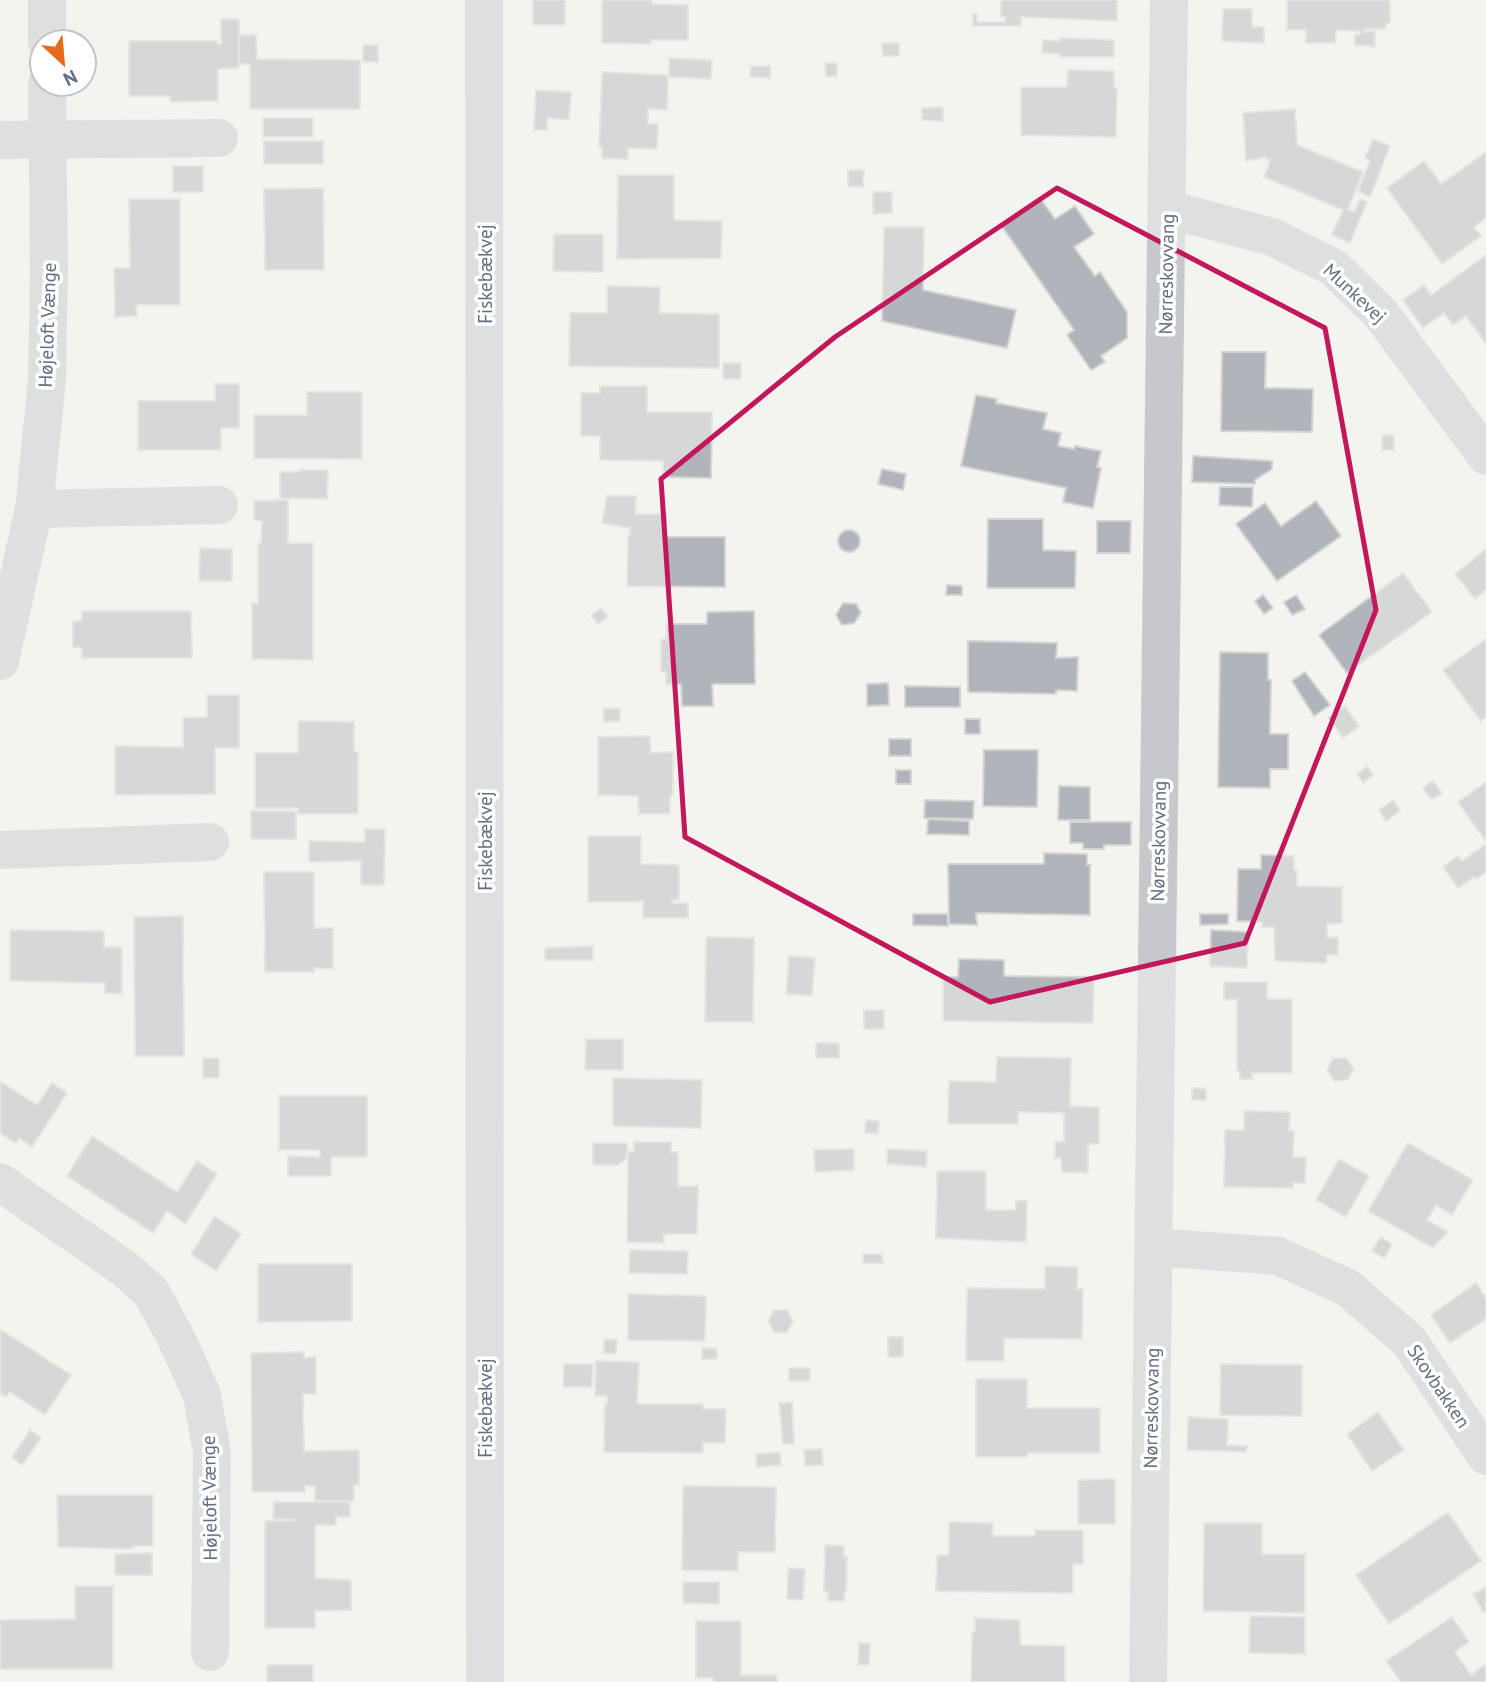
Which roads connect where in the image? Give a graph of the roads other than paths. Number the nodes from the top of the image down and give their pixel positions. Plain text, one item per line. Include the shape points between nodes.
1 (47, 0) edge
2 (484, 0) edge
3 (1169, 0) edge
4 (47, 28) edge
5 (47, 98) edge
6 (219, 138) dead end
7 (0, 140) edge
8 (47, 140) junction
9 (1167, 209) junction
10 (1486, 456) edge
11 (219, 505) dead end
12 (34, 509) junction
13 (0, 661) edge
14 (210, 842) dead end
15 (0, 850) edge
16 (0, 1182) edge
17 (1153, 1247) junction
18 (1486, 1456) edge
19 (210, 1652) dead end
20 (485, 1682) edge
21 (1148, 1682) edge

1 - 4 street
2 - 20 street, Fiskebækvej
3 - 9 street, Nørreskovvang
5 - 8 street, Højeloft Vænge
6 - 8 street
7 - 8 street
8 - 12 street, Højeloft Vænge via 47,379
9 - 10 street, Munkevej via 1272,237 1333,267 1381,314
9 - 17 street, Nørreskovvang
11 - 12 street
12 - 13 street, Højeloft Vænge
14 - 15 street
16 - 19 street, Højeloft Vænge via 151,1292 202,1395 212,1452
17 - 18 street, Skovbakken via 1278,1256 1348,1288 1409,1341
17 - 21 street, Nørreskovvang

